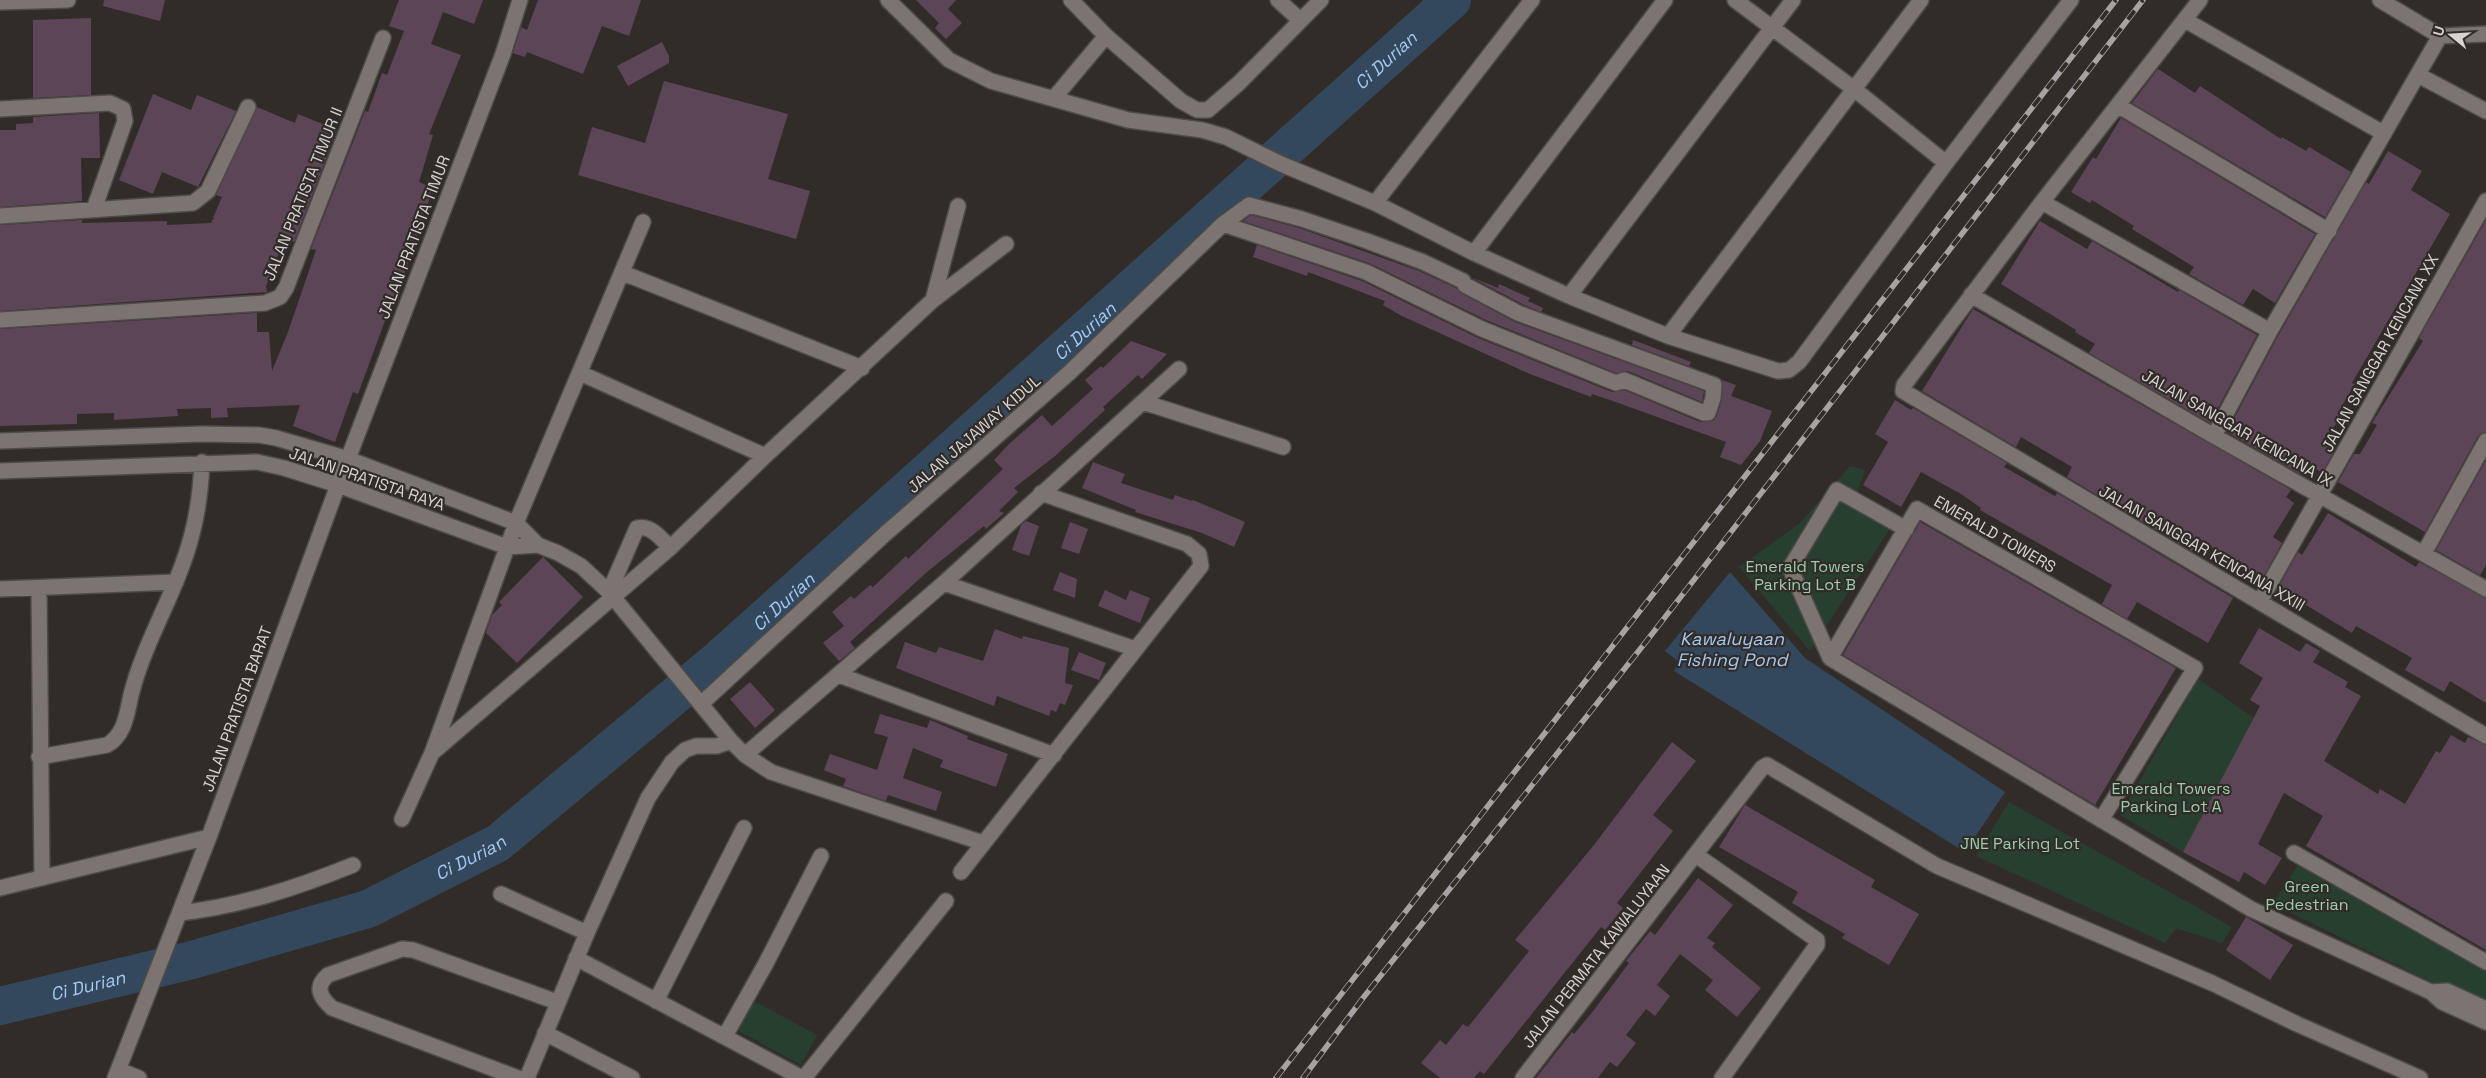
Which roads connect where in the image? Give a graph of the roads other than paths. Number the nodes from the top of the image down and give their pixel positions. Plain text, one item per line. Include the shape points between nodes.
1 (68, 0) edge
2 (520, 0) edge
3 (888, 0) edge
4 (1071, 0) edge
5 (1278, 0) edge
6 (1321, 0) edge
7 (1532, 0) edge
8 (1665, 0) edge
9 (1735, 0) edge
10 (1793, 0) edge
11 (1921, 0) edge
12 (2071, 0) edge
13 (2200, 0) edge
14 (2380, 0) edge
15 (0, 2) edge
16 (1300, 20) junction
17 (2185, 20) junction
18 (1772, 29) junction
19 (2486, 34) edge
20 (1106, 36) junction
21 (2440, 36) junction
22 (384, 38) dead end
23 (2418, 75) junction
24 (1854, 89) junction
25 (1054, 98) junction
26 (2119, 106) junction
27 (248, 107) dead end
28 (0, 109) edge
29 (2486, 111) edge
30 (2383, 133) junction
31 (1946, 163) junction
32 (2486, 201) edge
33 (2042, 202) junction
34 (1375, 204) junction
35 (958, 206) dead end
36 (94, 209) junction
37 (0, 216) edge
38 (643, 222) dead end
39 (1223, 224) junction
40 (2329, 231) junction
41 (1006, 244) dead end
42 (1474, 253) junction
43 (623, 273) junction
44 (1971, 295) junction
45 (1569, 296) junction
46 (933, 300) junction
47 (0, 320) edge
48 (2270, 331) junction
49 (1668, 336) junction
50 (862, 368) junction
51 (1179, 369) dead end
52 (580, 373) junction
53 (1143, 402) junction
54 (2214, 436) junction
55 (0, 441) edge
56 (291, 441) junction
57 (2486, 441) edge
58 (1283, 447) dead end
59 (765, 456) junction
60 (348, 459) junction
61 (202, 462) junction
62 (284, 468) junction
63 (0, 470) edge
64 (338, 485) junction
65 (1041, 493) junction
66 (2320, 496) junction
67 (516, 523) junction
68 (1906, 529) junction
69 (538, 545) junction
70 (507, 547) junction
71 (670, 548) junction
72 (2424, 553) junction
73 (176, 582) junction
74 (944, 583) junction
75 (39, 588) junction
76 (0, 589) edge
77 (2486, 589) edge
78 (612, 594) junction
79 (2260, 601) junction
80 (1135, 649) junction
81 (1830, 658) junction
82 (839, 676) junction
83 (699, 702) junction
84 (2486, 736) edge
85 (731, 741) junction
86 (432, 753) junction
87 (746, 755) junction
88 (1054, 755) junction
89 (39, 757) junction
90 (402, 819) dead end
91 (2101, 820) junction
92 (744, 828) dead end
93 (210, 837) junction
94 (983, 843) junction
95 (2294, 853) dead end
96 (1696, 855) junction
97 (821, 856) dead end
98 (353, 865) dead end
99 (961, 872) dead end
100 (42, 878) junction
101 (0, 888) edge
102 (501, 894) dead end
103 (946, 900) dead end
104 (180, 913) junction
105 (587, 933) junction
106 (576, 958) junction
107 (2486, 962) edge
108 (2431, 992) junction
109 (656, 1001) junction
110 (557, 1002) junction
111 (2486, 1009) edge
112 (2486, 1022) edge
113 (545, 1033) junction
114 (725, 1036) junction
115 (117, 1074) edge
116 (139, 1078) edge
117 (518, 1078) edge
118 (526, 1078) edge
119 (632, 1078) edge
120 (803, 1078) edge
121 (1523, 1078) edge
122 (1722, 1078) edge
123 (2420, 1078) edge

1 - 15 street
2 - 60 street, JALAN PRATISTA TIMUR via 503,54
3 - 25 street via 949,60 991,81
4 - 20 street
5 - 16 street
6 - 16 street
7 - 34 street
8 - 42 street
9 - 18 street
10 - 18 street
11 - 24 street
12 - 31 street
13 - 17 street
14 - 21 street
16 - 20 street via 1208,110 1197,110 1180,101
17 - 26 street
17 - 30 street
18 - 24 street
18 - 45 street
19 - 21 street
20 - 25 street
21 - 23 street
22 - 47 street, JALAN PRATISTA TIMUR II via 280,297 265,303
23 - 29 street
23 - 30 street
24 - 31 street
24 - 49 street
25 - 34 street via 1128,120 1202,130 1226,137
26 - 33 street
26 - 40 street
27 - 36 street via 202,198 184,204
28 - 36 street via 110,103 124,109 125,121
30 - 40 street
31 - 49 street via 1799,362 1789,370 1778,372
32 - 66 street, JALAN SANGGAR KENCANA XX
33 - 44 street
33 - 48 street
34 - 42 street
35 - 46 street
36 - 37 street
38 - 43 street
39 - 39 street, JALAN JAJAWAY KIDUL via 1249,205 1302,219 1423,262 1518,313 1714,385 1714,398 1708,413 1678,404 1624,380 1616,383 1520,345 1366,272
39 - 83 street, JALAN JAJAWAY KIDUL via 1069,373
40 - 48 street
41 - 46 street
42 - 45 street
43 - 50 street
43 - 52 street
44 - 54 street, JALAN SANGGAR KENCANA IX
44 - 79 street, JALAN SANGGAR KENCANA XXIII via 1903,388 1904,392
45 - 49 street
46 - 50 street
48 - 54 street
50 - 59 street
51 - 53 street
52 - 59 street
52 - 67 street
53 - 58 street
53 - 65 street
54 - 66 street, JALAN SANGGAR KENCANA IX
55 - 56 street, JALAN PRATISTA RAYA via 230,434
56 - 60 street, JALAN PRATISTA RAYA
56 - 62 street
57 - 72 street
59 - 71 street
60 - 64 street, JALAN PRATISTA TIMUR
60 - 67 street, JALAN PRATISTA RAYA
61 - 62 street, JALAN PRATISTA RAYA via 257,462
61 - 63 street, JALAN PRATISTA RAYA
61 - 73 street via 192,534
62 - 64 street, JALAN PRATISTA RAYA
64 - 70 street, JALAN PRATISTA RAYA
64 - 93 street, JALAN PRATISTA BARAT
65 - 74 street
65 - 80 street via 1187,544 1198,554 1201,566
66 - 72 street, JALAN SANGGAR KENCANA IX
66 - 79 street, JALAN SANGGAR KENCANA XX
67 - 69 street
67 - 70 street
68 - 81 street, EMERALD TOWERS
68 - 81 street via 1837,490 1790,568
68 - 91 street, EMERALD TOWERS via 1917,509 2195,668
69 - 70 street, JALAN PRATISTA RAYA
69 - 78 street via 581,566
70 - 86 street
71 - 78 street
71 - 78 street via 651,530 637,528
72 - 77 street, JALAN SANGGAR KENCANA IX
73 - 75 street
73 - 89 street via 142,656 124,726 118,735 107,745
74 - 80 street
74 - 82 street
75 - 76 street
75 - 89 street
78 - 83 street
78 - 86 street
79 - 84 street, JALAN SANGGAR KENCANA XXIII
80 - 88 street
81 - 91 street
82 - 87 street
82 - 88 street
83 - 85 street
85 - 87 street
85 - 105 street via 717,746 696,746 685,750 672,762 648,798
86 - 90 street
87 - 94 street via 771,772
88 - 94 street
89 - 100 street
91 - 108 street via 2251,908
92 - 109 street
93 - 100 street
93 - 104 street, JALAN PRATISTA BARAT
94 - 99 street
95 - 107 street
96 - 121 street, JALAN PERMATA KAWALUYAAN
96 - 122 street via 1817,940 1817,945
96 - 123 street, JALAN PERMATA KAWALUYAAN via 1767,765 1937,866 2212,983
97 - 114 street
98 - 104 street via 278,894 235,906
100 - 101 street
102 - 105 street
103 - 120 street
104 - 115 street, JALAN PRATISTA BARAT
105 - 106 street
106 - 109 street
106 - 110 street
108 - 111 street via 2447,991
108 - 112 street via 2442,1002
109 - 114 street
110 - 113 street
110 - 117 street via 429,955 402,949 328,975 320,981 321,998 332,1008
113 - 118 street
113 - 119 street
114 - 120 street
115 - 116 street

